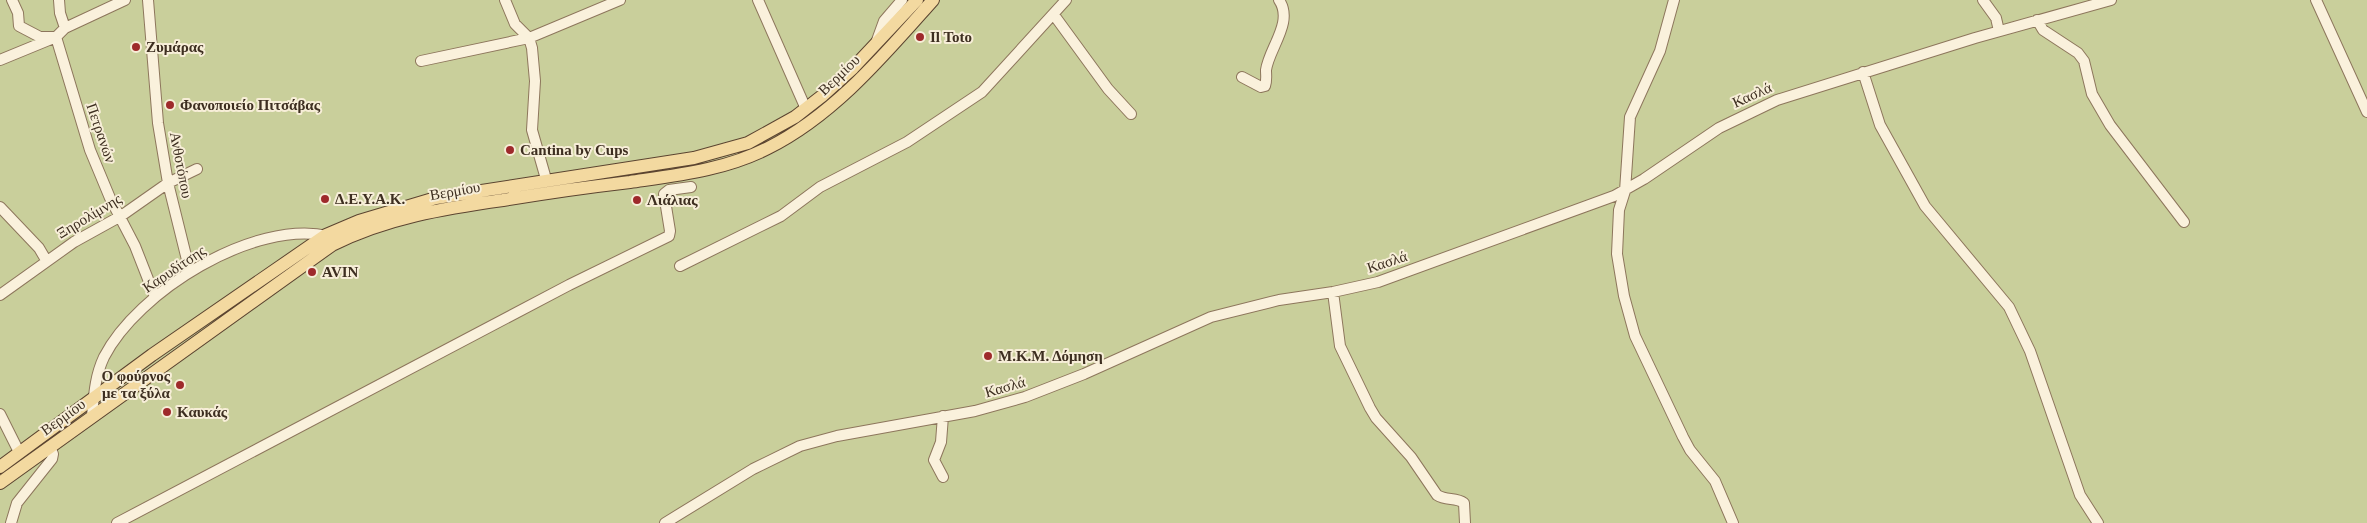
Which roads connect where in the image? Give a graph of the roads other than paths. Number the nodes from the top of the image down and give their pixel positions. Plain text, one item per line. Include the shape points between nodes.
1 (12, 0) edge
2 (59, 0) edge
3 (125, 0) edge
4 (148, 0) edge
5 (505, 0) edge
6 (620, 0) edge
7 (758, 0) edge
8 (902, 0) edge
9 (917, 0) edge
10 (933, 0) edge
11 (1066, 0) edge
12 (1279, 0) edge
13 (1674, 0) edge
14 (1983, 0) edge
15 (2111, 0) edge
16 (2316, 0) edge
17 (1054, 15) junction
18 (2037, 20) junction
19 (65, 28) junction
20 (1999, 31) junction
21 (56, 37) junction
22 (529, 38) junction
23 (875, 45) junction
24 (0, 60) edge
25 (421, 61) dead end
26 (1863, 72) junction
27 (1242, 77) dead end
28 (806, 109) junction
29 (2367, 112) edge
30 (1131, 114) dead end
31 (198, 169) dead end
32 (546, 179) junction
33 (168, 183) junction
34 (691, 187) dead end
35 (1625, 191) junction
36 (0, 207) edge
37 (121, 216) junction
38 (2184, 222) dead end
39 (326, 236) junction
40 (341, 240) junction
41 (46, 260) junction
42 (680, 266) dead end
43 (190, 272) junction
44 (1333, 292) junction
45 (0, 295) edge
46 (155, 297) junction
47 (93, 400) junction
48 (0, 414) edge
49 (92, 416) junction
50 (943, 416) junction
51 (50, 447) junction
52 (19, 452) junction
53 (0, 467) edge
54 (943, 477) dead end
55 (0, 483) edge
56 (11, 523) edge
57 (117, 523) edge
58 (665, 523) edge
59 (1465, 523) edge
60 (1733, 523) edge
61 (2098, 523) edge

1 - 21 street via 19,26 40,37
2 - 19 street
3 - 19 street
4 - 33 street, Ανθοτόπου via 158,123
5 - 22 street via 515,24
6 - 22 street
7 - 28 street
8 - 23 street, Βερμίου via 884,21
9 - 23 main road, Βερμίου
10 - 40 main road, Βερμίου via 830,106 786,138 752,156 697,173 436,210
11 - 17 street
12 - 27 street via 1284,7 1284,18 1266,71 1265,86
13 - 35 street via 1660,51 1630,117
14 - 20 street via 1996,18
15 - 18 street, Κασλά
16 - 29 street
17 - 30 street via 1108,89
17 - 42 street via 982,92 921,134 820,187 772,221
18 - 20 street, Κασλά
18 - 38 street via 2043,30 2078,53 2084,61 2092,94 2110,125
19 - 21 street
20 - 26 street, Κασλά
21 - 24 street
21 - 37 street, Πετρανών via 90,150
22 - 25 street
22 - 32 street via 534,62 532,130
23 - 28 main road, Βερμίου
26 - 35 street, Κασλά via 1786,96 1738,117
26 - 61 street via 1880,125 1925,206 2009,307 2030,350 2080,495
28 - 32 main road, Βερμίου via 764,136 735,148 676,161
31 - 33 street, Ξηρολίμνης
32 - 39 main road, Βερμίου via 408,205
33 - 37 street, Ξηρολίμνης
33 - 43 street, Ανθοτόπου
34 - 57 street via 669,190 664,194 669,236 569,285
35 - 44 street, Κασλά via 1400,275
35 - 60 street via 1618,210 1617,254 1622,291 1632,326 1683,437 1715,481
36 - 41 street via 39,248
37 - 41 street, Ξηρολίμνης
37 - 46 street, Πετρανών
39 - 40 street, Καρυδίτσης
39 - 43 street, Καρυδίτσης via 300,234 264,238 222,254
39 - 47 main road, Βερμίου
40 - 49 main road, Βερμίου via 314,256
41 - 45 street, Ξηρολίμνης
43 - 46 street, Καρυδίτσης
44 - 50 street, Κασλά via 1222,313 1048,389 1005,403
44 - 59 street via 1340,346 1373,413 1411,457 1437,495 1464,503
46 - 47 street, Καρυδίτσης via 105,354 95,379
47 - 49 street, Καρυδίτσης
47 - 52 main road, Βερμίου
48 - 52 street
49 - 51 main road, Βερμίου
50 - 54 street via 942,442 934,460
50 - 58 street, Κασλά via 800,446 753,468
51 - 55 main road, Βερμίου
51 - 56 street via 52,459 17,503
52 - 53 main road, Βερμίου

